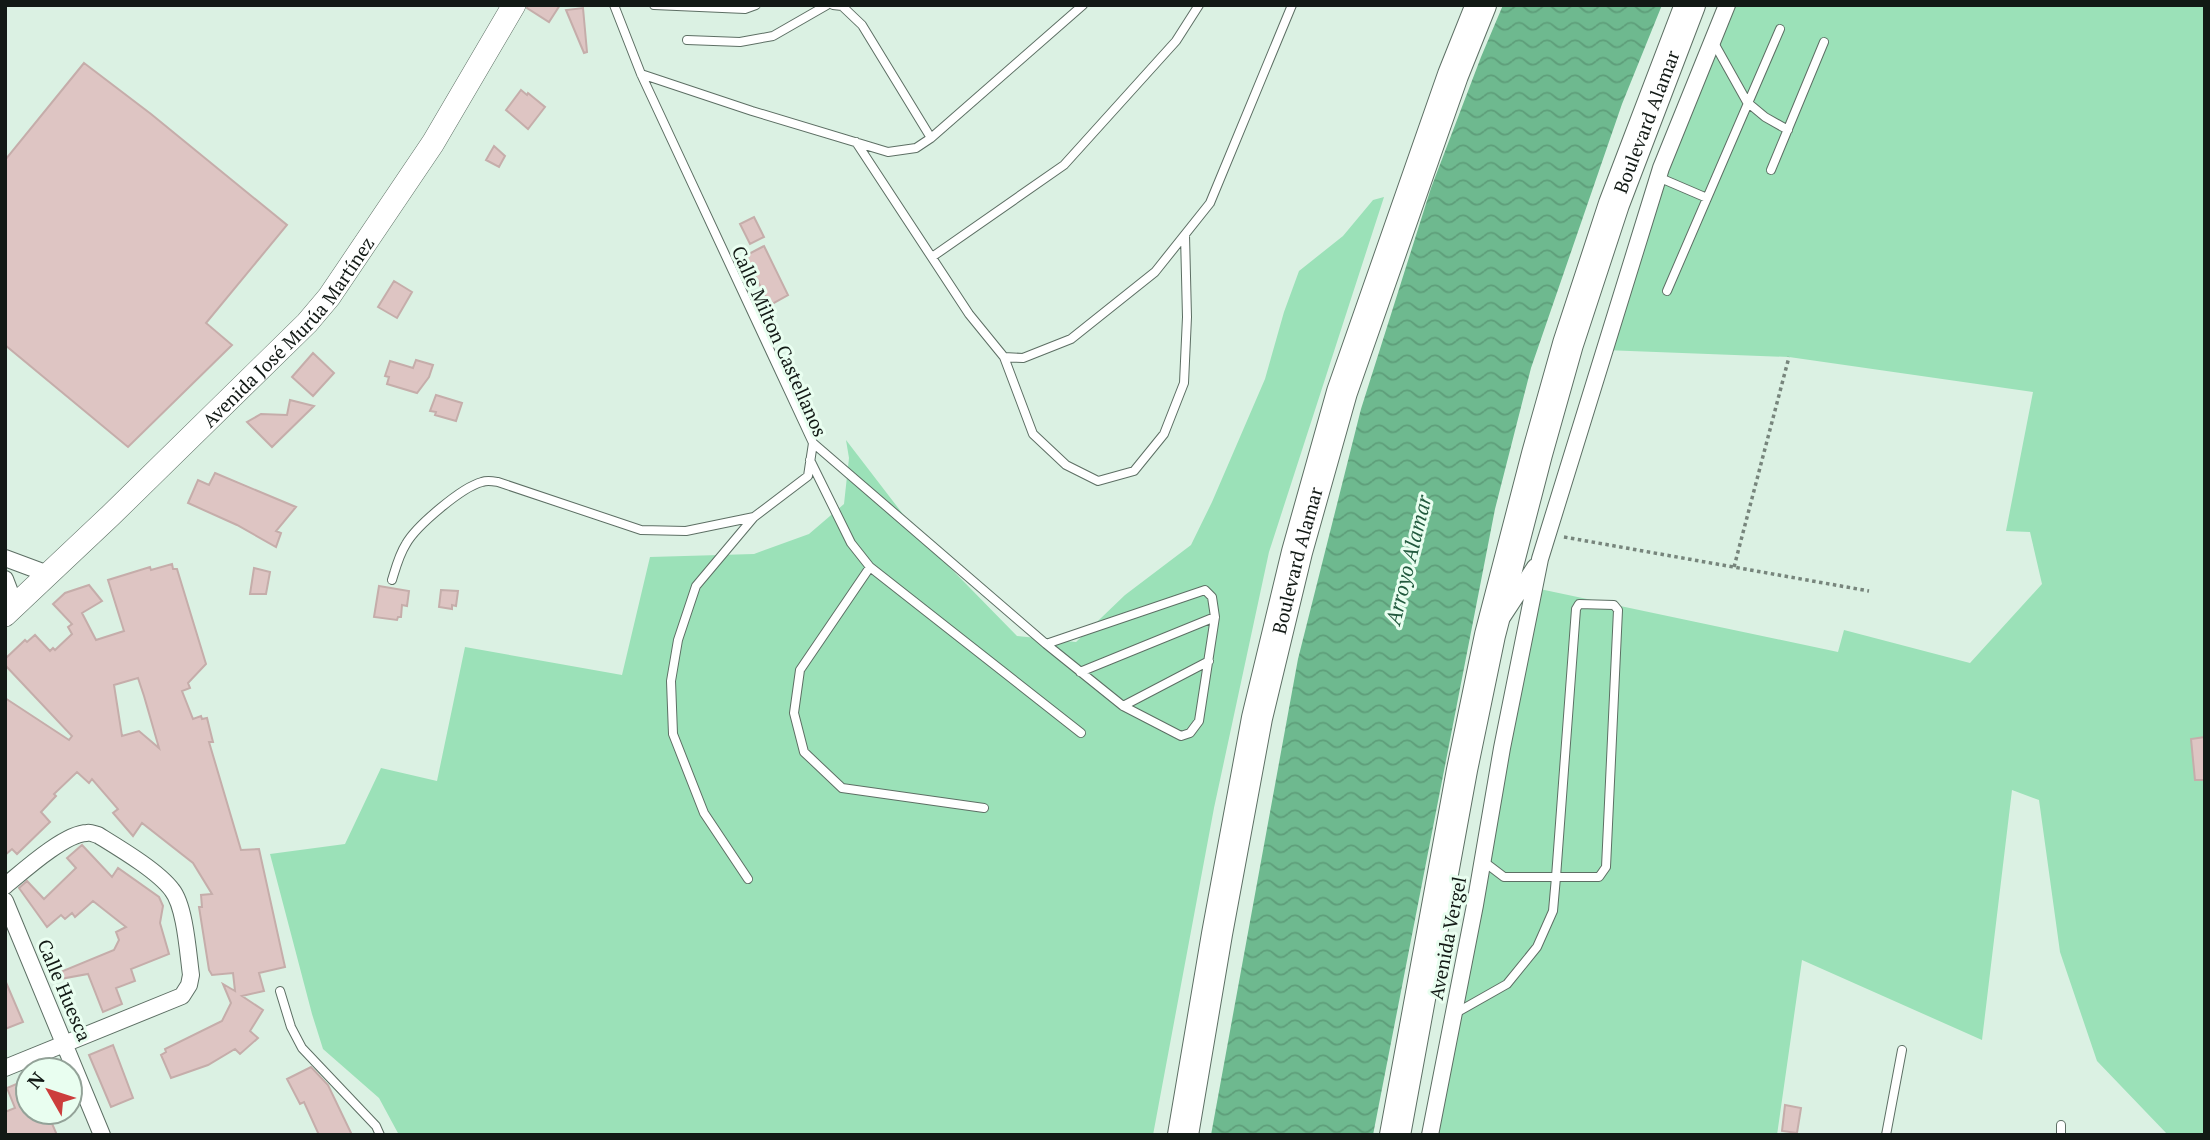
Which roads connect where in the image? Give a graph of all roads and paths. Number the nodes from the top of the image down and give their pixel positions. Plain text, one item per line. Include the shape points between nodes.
1 (514, 5) edge
2 (614, 5) edge
3 (654, 5) edge
4 (756, 5) edge
5 (827, 5) edge
6 (833, 5) edge
7 (1083, 5) edge
8 (1199, 5) edge
9 (1292, 5) edge
10 (1481, 5) edge
11 (1690, 5) edge
12 (1727, 5) edge
13 (1780, 29) dead end
14 (687, 40) dead end
15 (1712, 40) junction
16 (1824, 42) dead end
17 (641, 74) junction
18 (1747, 102) junction
19 (1788, 130) junction
20 (931, 138) junction
21 (856, 142) junction
22 (1771, 170) dead end
23 (1658, 177) junction
24 (1707, 198) junction
25 (1185, 235) junction
26 (932, 257) junction
27 (1667, 291) dead end
28 (1004, 357) junction
29 (1789, 357) dead end
30 (813, 443) junction
31 (810, 460) junction
32 (754, 517) junction
33 (1548, 535) junction
34 (5, 558) edge
35 (1540, 559) junction
36 (870, 567) junction
37 (1734, 567) junction
38 (48, 574) junction
39 (6, 580) edge
40 (392, 580) dead end
41 (1869, 591) dead end
42 (10, 610) edge
43 (1215, 618) junction
44 (1490, 635) junction
45 (1046, 644) junction
46 (1209, 661) junction
47 (1080, 672) junction
48 (1123, 706) junction
49 (1081, 733) dead end
50 (984, 808) dead end
51 (1482, 861) junction
52 (1556, 877) junction
53 (748, 879) dead end
54 (5, 886) edge
55 (5, 901) edge
56 (279, 990) dead end
57 (1454, 1014) junction
58 (65, 1044) junction
59 (1902, 1051) dead end
60 (5, 1068) edge
61 (2061, 1125) dead end
62 (102, 1135) edge
63 (380, 1135) edge
64 (1183, 1135) edge
65 (1395, 1135) edge
66 (1430, 1135) edge
67 (1886, 1135) edge
68 (2061, 1135) edge

1 - 38 main road, Avenida José Murúa Martínez via 433,144 329,297 282,349
2 - 17 lane, Calle Milton Castellanos
3 - 4 lane via 745,9
5 - 14 lane via 774,36 740,42
6 - 20 lane via 842,6 862,25
7 - 20 lane
8 - 26 lane via 1175,41 1065,165
9 - 25 lane via 1210,203
10 - 64 highway, Boulevard Alamar via 1342,392 1297,552 1257,718
11 - 44 highway, Boulevard Alamar via 1614,204 1567,344
12 - 15 street
13 - 18 lane
15 - 18 lane
15 - 23 street
16 - 19 lane
17 - 21 lane
17 - 30 lane, Calle Milton Castellanos
18 - 19 lane
18 - 24 lane
19 - 22 lane
20 - 21 lane via 916,148 888,152
21 - 26 lane
23 - 24 lane
23 - 33 street
24 - 27 lane
25 - 28 lane via 1155,272 1071,339 1023,358
25 - 28 lane via 1184,383 1164,434 1134,471 1098,481 1066,465 1033,434
26 - 28 lane
29 - 37 path
30 - 31 lane, Calle Milton Castellanos
30 - 45 lane
31 - 32 lane, Calle Milton Castellanos via 808,477
31 - 36 lane via 851,543
32 - 40 lane, Calle Milton Castellanos via 686,531 641,530 486,480 474,484 417,528
32 - 53 lane via 696,586 678,640 671,681 673,734 704,813
33 - 35 street
33 - 37 path
34 - 38 street
35 - 44 street
35 - 51 street, Avenida Vergel
36 - 49 lane
36 - 50 lane via 800,670 794,713 804,752 842,788
37 - 41 path
38 - 42 main road, Avenida José Murúa Martínez
39 - 42 street
43 - 45 lane via 1212,597 1205,590
43 - 46 lane
43 - 47 lane
44 - 65 highway, Boulevard Alamar
45 - 47 lane
46 - 48 lane
46 - 48 lane via 1199,721 1190,733 1181,736
47 - 48 lane
51 - 52 lane via 1504,877
51 - 57 street, Avenida Vergel
52 - 52 lane via 1576,609 1579,604 1614,605 1618,610 1606,867 1599,877
52 - 57 lane via 1553,911 1537,947 1507,984
54 - 58 street via 47,852 86,832 98,835 160,878 179,903 191,975 182,996
55 - 58 street, Calle Huesca
56 - 63 lane via 302,1048
57 - 66 street, Avenida Vergel
58 - 60 street
58 - 62 street, Calle Huesca
59 - 67 lane
61 - 68 lane

